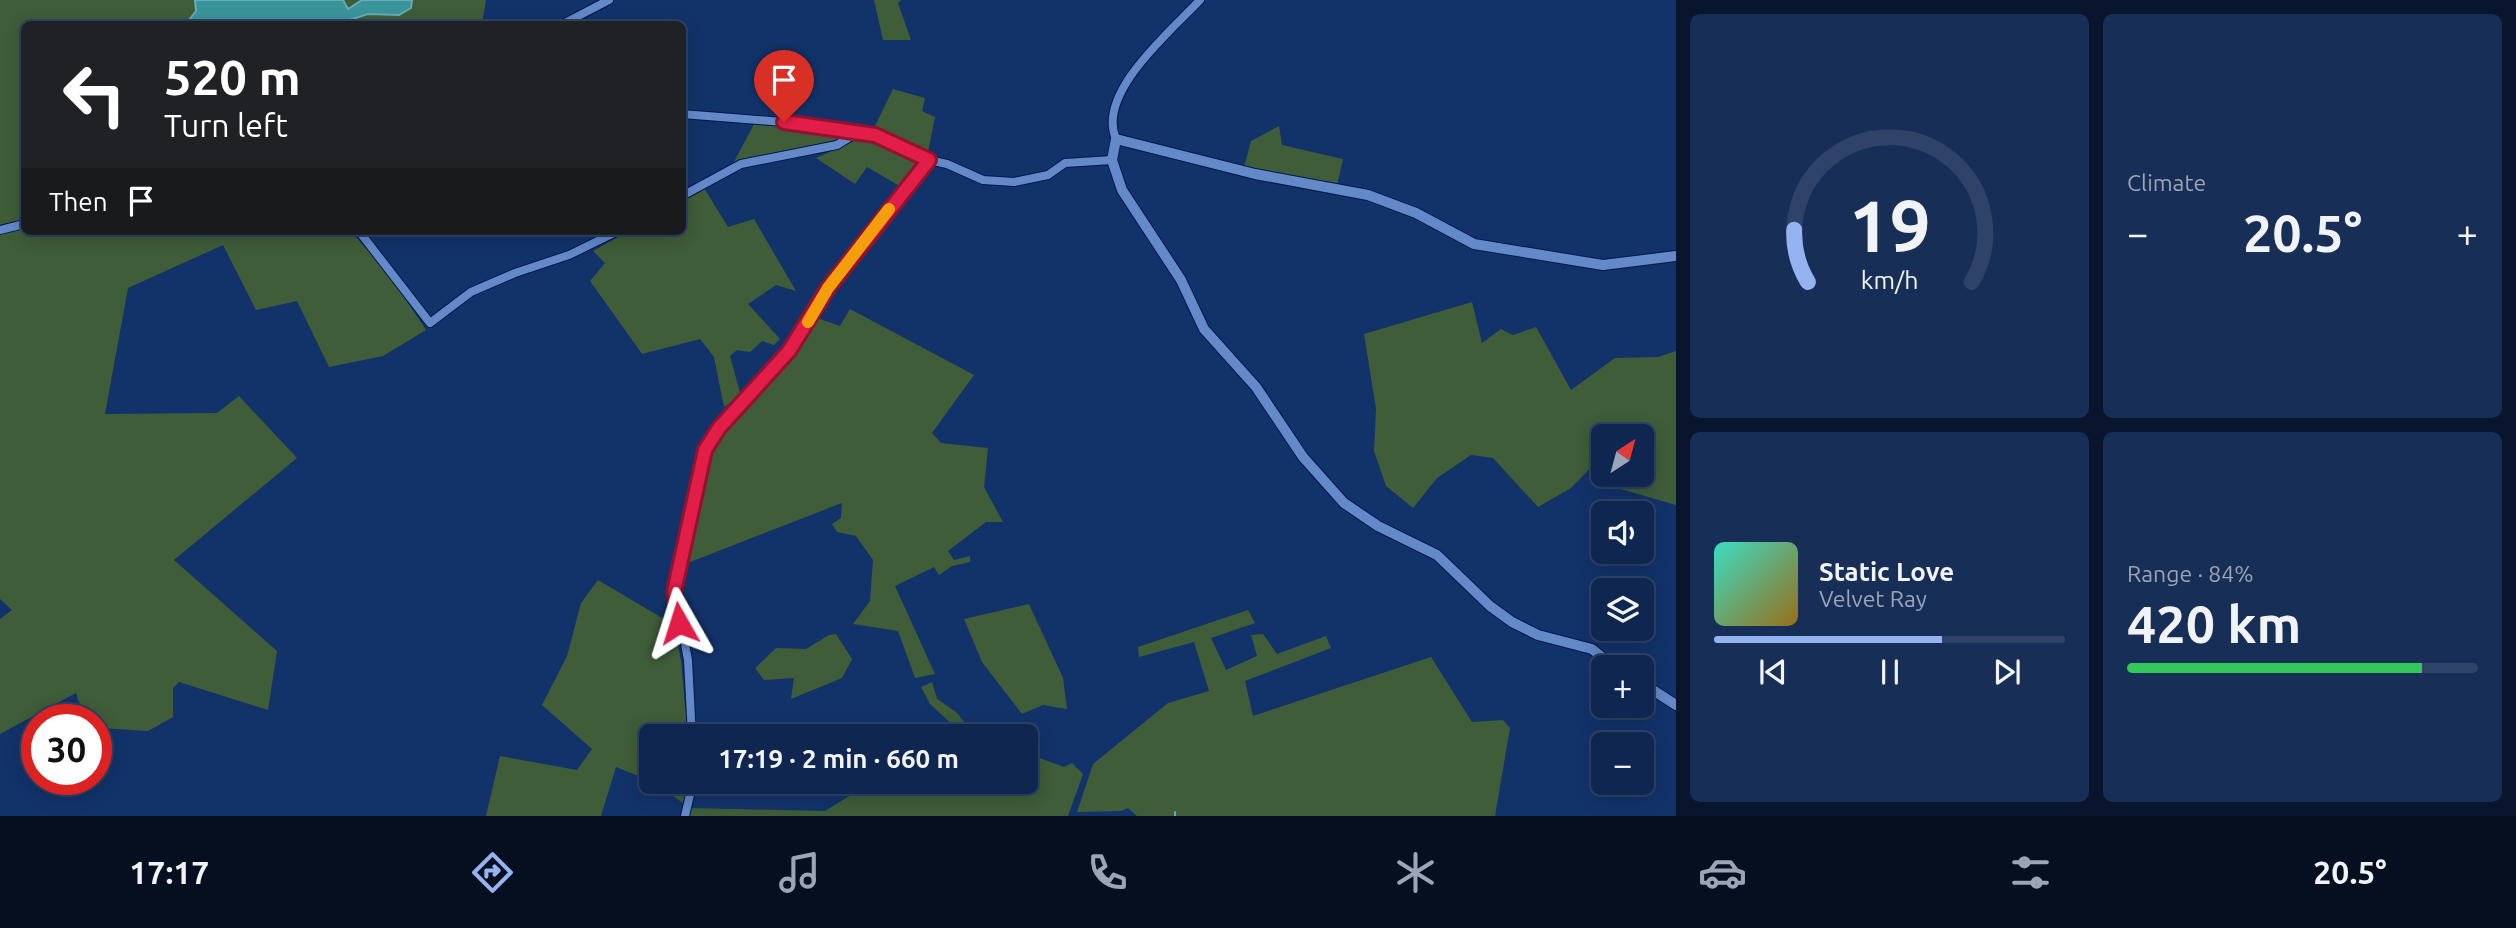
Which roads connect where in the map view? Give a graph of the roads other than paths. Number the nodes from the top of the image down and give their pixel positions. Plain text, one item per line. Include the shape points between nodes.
1 (609, 0) edge
2 (1200, 0) edge
3 (569, 21) edge
4 (686, 114) edge
5 (858, 132) junction
6 (1116, 139) junction
7 (929, 160) junction
8 (1112, 160) junction
9 (686, 194) edge
10 (21, 225) edge
11 (0, 230) edge
12 (362, 235) dead end
13 (610, 235) edge
14 (1676, 256) edge
15 (1599, 655) edge
16 (1654, 691) edge
17 (1676, 705) edge
18 (691, 724) edge
19 (690, 794) edge
20 (685, 816) edge

1 - 3 street
2 - 6 street via 1121,89 1111,121
4 - 5 street
5 - 7 street
5 - 9 street via 837,145 741,164
6 - 8 street
6 - 14 street via 1255,174 1368,195 1474,244 1603,265
7 - 8 street via 983,180 1014,182 1048,174 1065,163
7 - 18 street via 828,288 789,351 719,428 705,450 674,592 688,660
8 - 15 street via 1122,190 1181,280 1204,329 1256,387 1303,457 1344,503 1437,555 1512,622
10 - 11 street
12 - 13 street via 430,323 471,292
16 - 17 street
19 - 20 street

